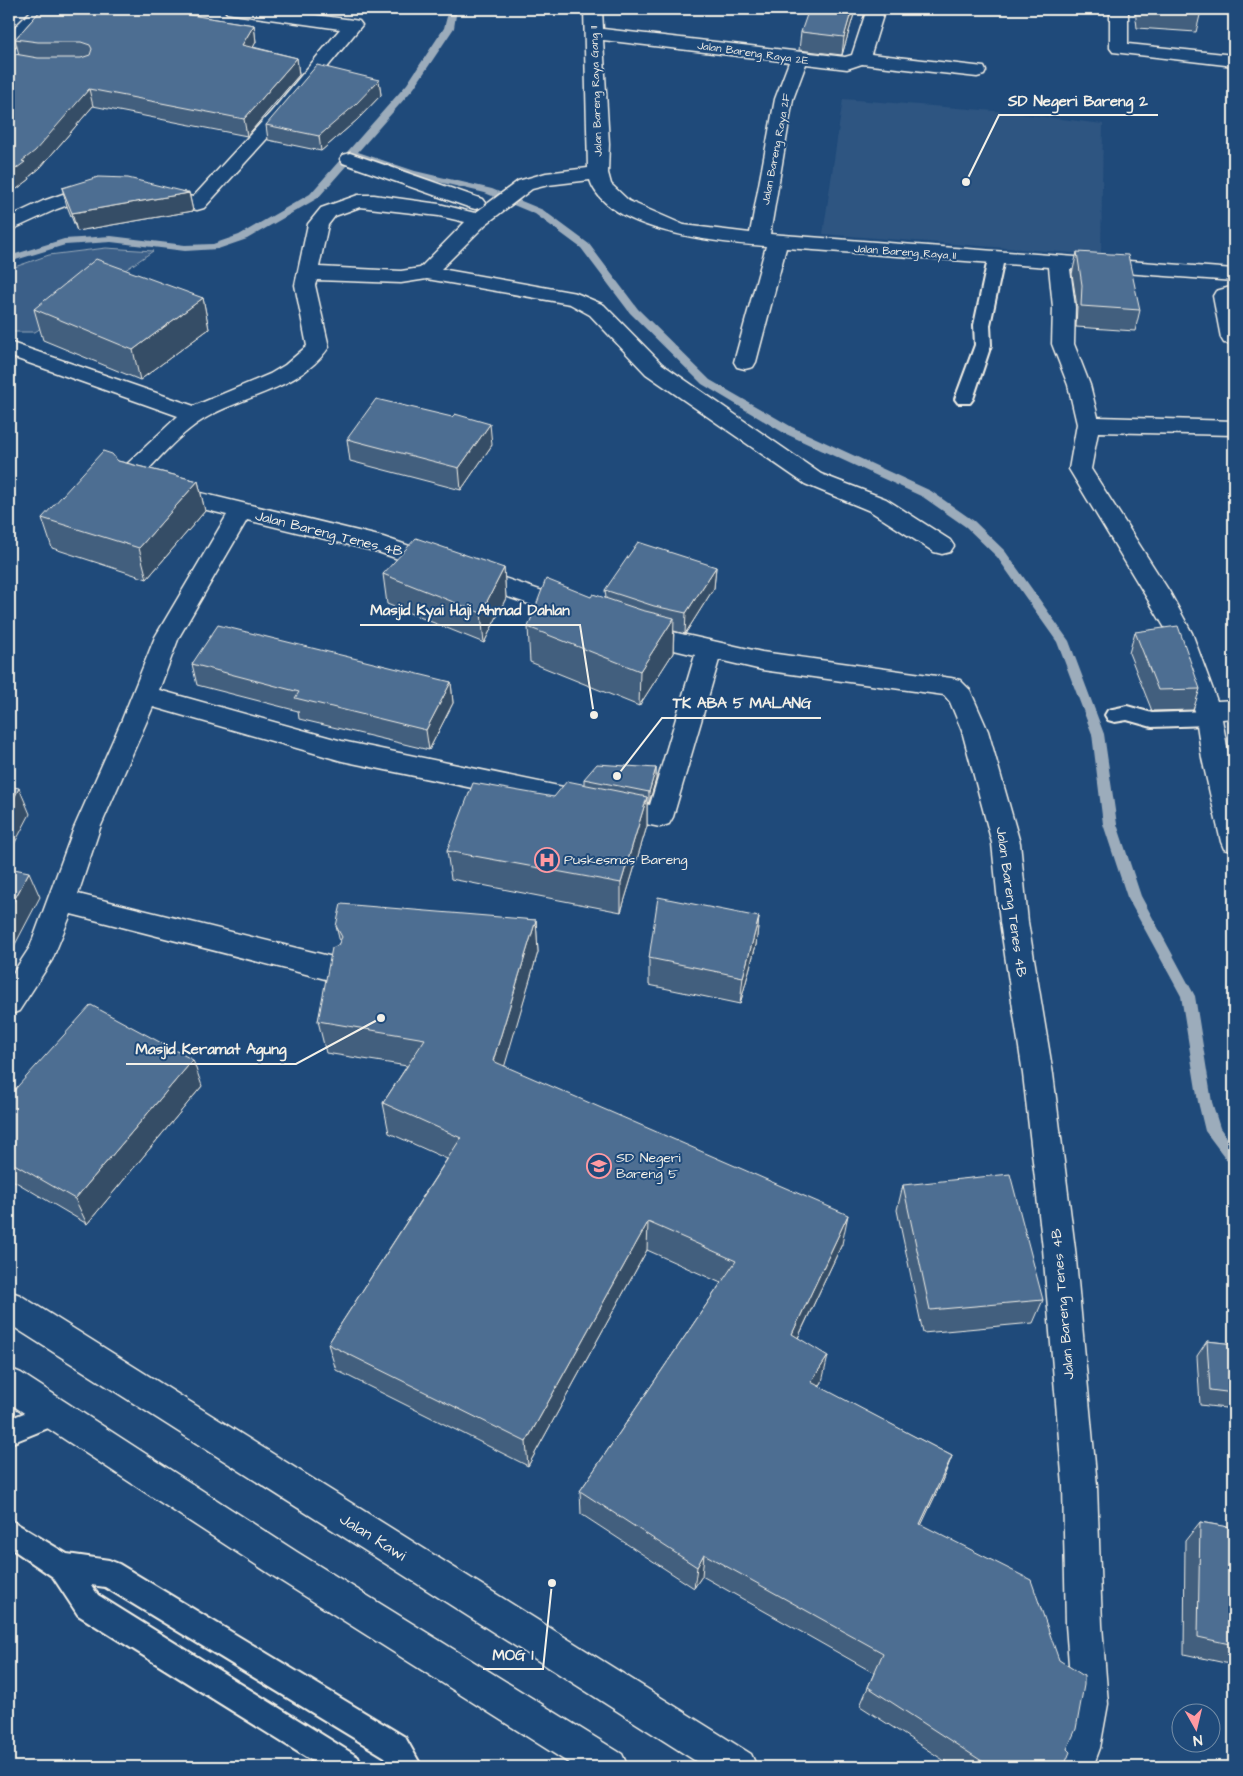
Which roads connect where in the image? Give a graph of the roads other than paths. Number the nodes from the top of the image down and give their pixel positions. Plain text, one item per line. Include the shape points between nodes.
1 (44, 9) edge
2 (233, 9) edge
3 (594, 9) edge
4 (876, 9) edge
5 (1119, 9) edge
6 (284, 12) edge
7 (594, 33) junction
8 (9, 43) edge
9 (860, 58) junction
10 (799, 59) junction
11 (1234, 61) edge
12 (977, 71) dead end
13 (350, 160) dead end
14 (598, 173) junction
15 (491, 212) junction
16 (9, 224) edge
17 (768, 241) junction
18 (996, 259) junction
19 (1059, 263) junction
20 (307, 273) junction
21 (427, 273) junction
22 (1234, 275) edge
23 (1234, 292) edge
24 (1232, 338) dead end
25 (9, 349) edge
26 (744, 362) dead end
27 (964, 399) dead end
28 (195, 414) junction
29 (1088, 424) junction
30 (1234, 428) edge
31 (240, 512) junction
32 (942, 546) dead end
33 (709, 651) junction
34 (145, 695) junction
35 (1234, 709) edge
36 (1208, 714) junction
37 (1115, 715) dead end
38 (1234, 842) edge
39 (62, 901) junction
40 (333, 969) edge
41 (9, 1003) edge
42 (9, 1306) edge
43 (9, 1384) edge
44 (54, 1414) junction
45 (9, 1432) edge
46 (9, 1532) edge
47 (63, 1568) junction
48 (348, 1767) edge
49 (408, 1767) edge
50 (609, 1767) edge
51 (738, 1767) edge
52 (1074, 1767) edge

1 - 8 street
2 - 6 street
3 - 7 street, Jalan Bareng Raya Gang II
4 - 9 street
5 - 11 street via 1120,48
6 - 16 street via 353,24 263,135 197,204 127,188 99,186
7 - 10 street, Jalan Bareng Raya 2E
7 - 14 street, Jalan Bareng Raya Gang II
9 - 10 street, Jalan Bareng Raya 2E via 847,63
9 - 12 street, Jalan Bareng Raya 2E
10 - 17 street, Jalan Bareng Raya 2F via 784,99
13 - 15 street
14 - 15 street via 546,178 525,185
14 - 17 street, Jalan Bareng Raya II via 602,186 622,205 654,220 680,230 722,238
15 - 20 street via 390,202 358,201 343,205 328,212 318,224
15 - 21 street via 445,252
17 - 18 street, Jalan Bareng Raya II
17 - 26 street, Jalan Bareng Raya 2F
18 - 19 street, Jalan Bareng Raya II
18 - 27 lane via 982,325 983,345
19 - 22 street, Jalan Bareng Raya II
19 - 29 street via 1064,307 1063,344 1079,384
20 - 21 street via 401,277
20 - 28 street via 307,299 318,347 310,356 273,380
21 - 32 street via 576,299 590,306 654,369 814,479 878,505
23 - 24 street via 1223,296
25 - 28 street
28 - 31 street, Jalan Bareng Tenes 4B via 134,470 131,480 135,485
29 - 30 street
29 - 36 street via 1080,469 1180,633
31 - 33 street, Jalan Bareng Tenes 4B via 383,545 650,637
31 - 34 street via 167,637
33 - 34 street via 660,817 342,751
33 - 52 street, Jalan Bareng Tenes 4B via 951,687 961,697 975,731 1006,843 1059,1249 1080,1486 1090,1704 1082,1748
34 - 39 street via 88,828
35 - 36 street
36 - 37 lane via 1152,720 1128,713
36 - 38 street via 1214,758
39 - 40 street
39 - 41 street via 42,952
42 - 51 street, Jalan Kawi
43 - 44 street
44 - 45 lane
44 - 50 street via 285,1564
46 - 47 lane
47 - 48 lane via 88,1605
47 - 49 lane via 109,1574 395,1747

